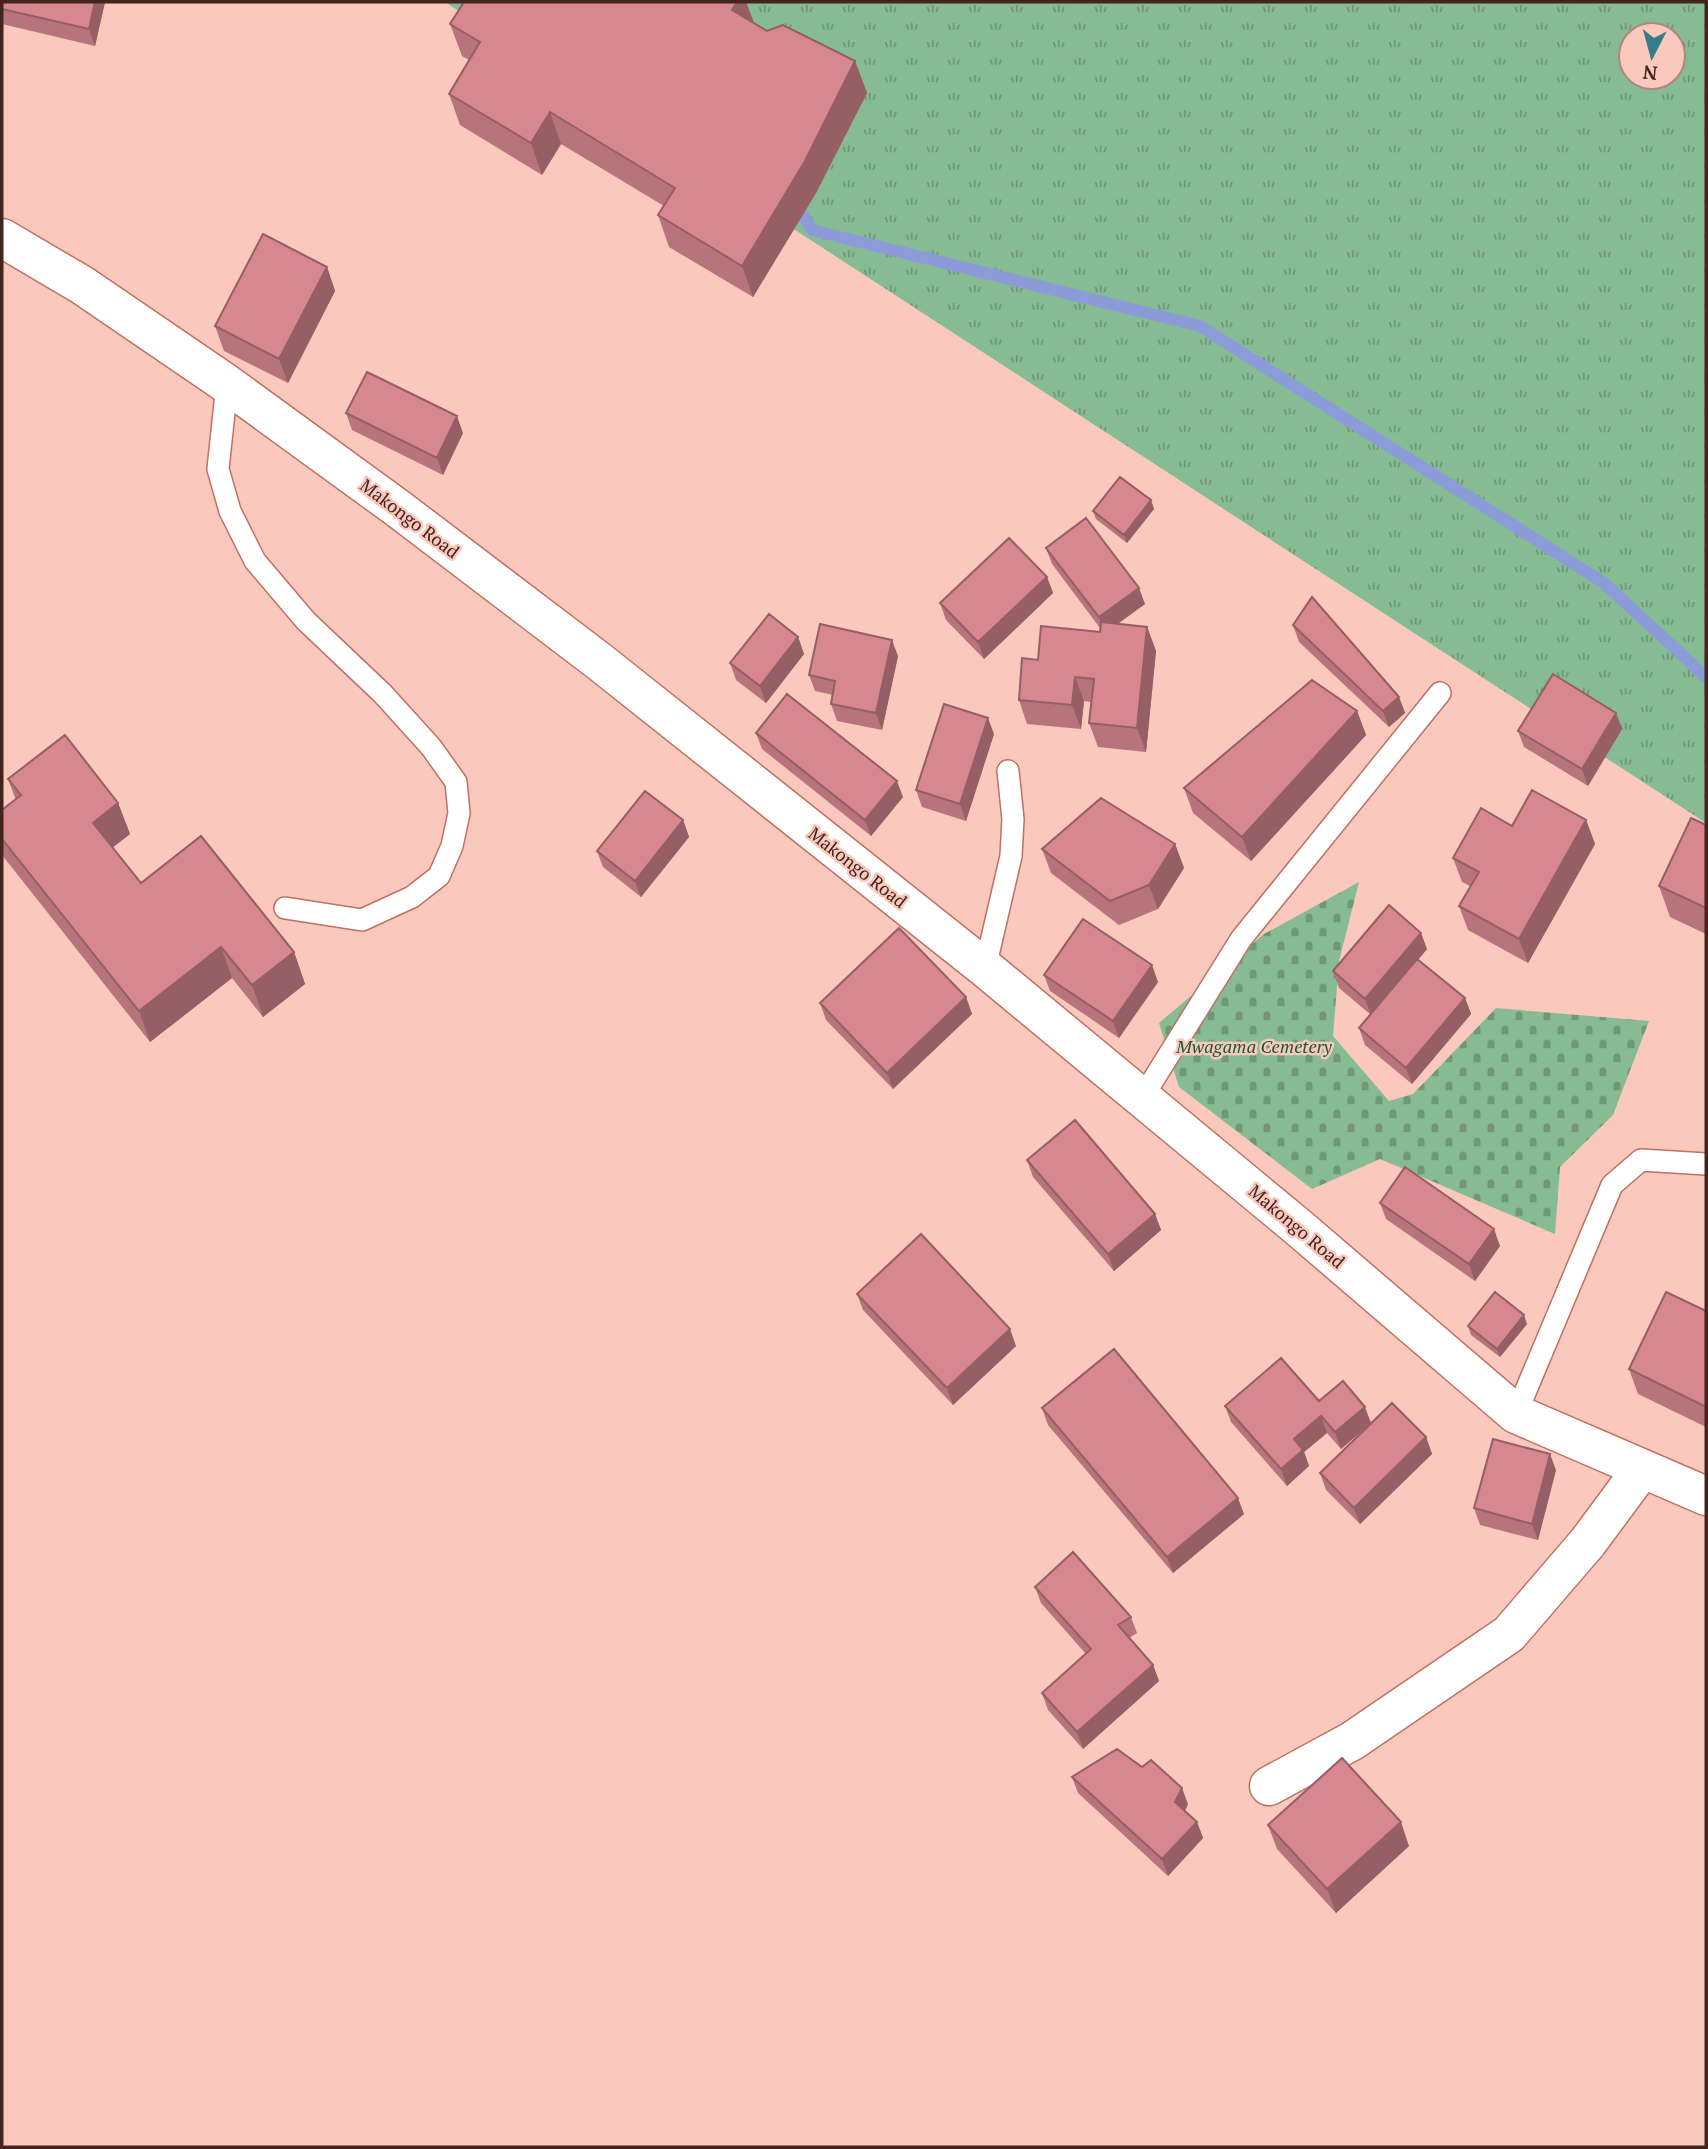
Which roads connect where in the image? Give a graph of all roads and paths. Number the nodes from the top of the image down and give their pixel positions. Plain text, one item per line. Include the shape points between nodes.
1 (2, 238) edge
2 (227, 384) junction
3 (1440, 693) dead end
4 (1008, 771) dead end
5 (285, 908) dead end
6 (985, 968) junction
7 (1142, 1098) junction
8 (1706, 1164) edge
9 (1516, 1413) junction
10 (1642, 1469) junction
11 (1706, 1496) edge
12 (1269, 1786) dead end

1 - 2 street, Makongo Road via 82,285
2 - 5 lane via 218,468 230,511 256,561 306,621 431,747 456,782 459,813 452,846 439,876 412,897 362,920
2 - 6 street, Makongo Road via 600,662
3 - 7 lane via 1241,939
4 - 6 lane via 1012,856
6 - 7 street, Makongo Road
7 - 9 street, Makongo Road
8 - 9 lane via 1641,1160 1612,1185
9 - 10 street, Makongo Road
10 - 11 street, Makongo Road
10 - 12 street via 1588,1542 1509,1634 1352,1741

